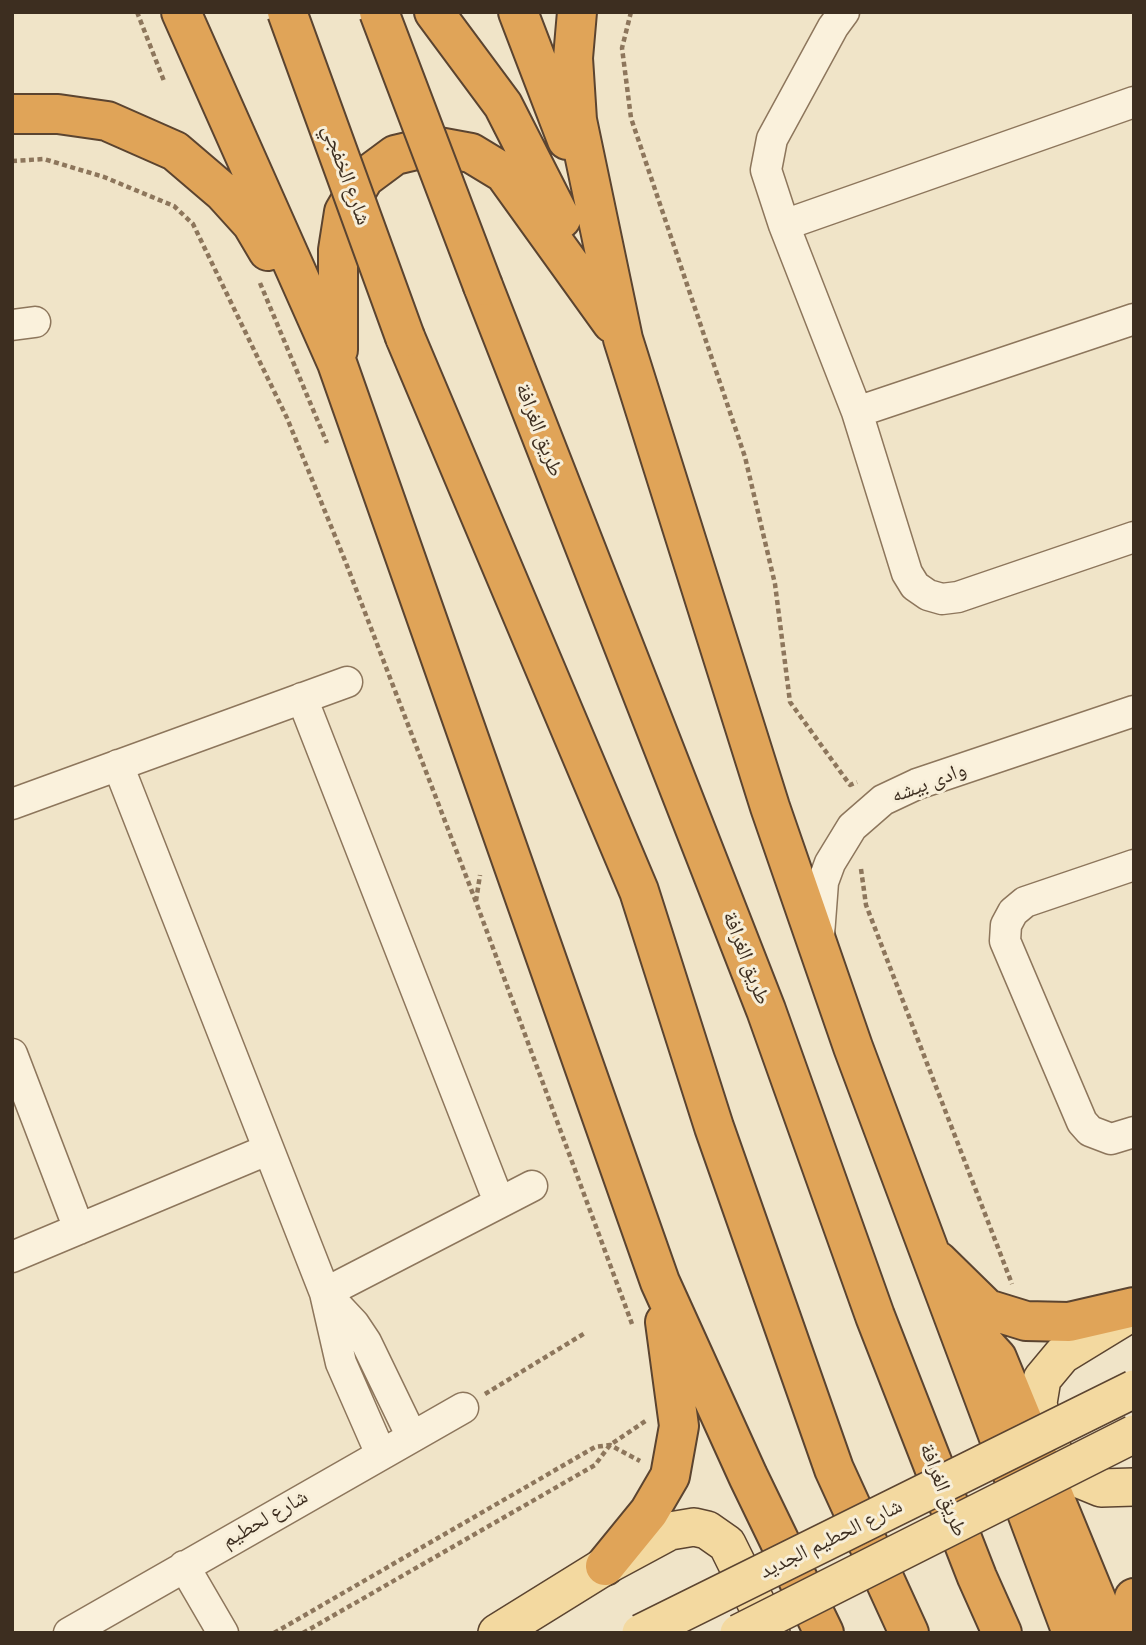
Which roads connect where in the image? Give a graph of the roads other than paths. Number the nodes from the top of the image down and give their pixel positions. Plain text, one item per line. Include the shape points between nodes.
1 (181, 12) edge
2 (206, 12) edge
3 (286, 12) edge
4 (379, 12) edge
5 (434, 12) edge
6 (518, 12) edge
7 (577, 12) edge
8 (844, 12) edge
9 (205, 71) junction
10 (1134, 102) edge
11 (12, 114) edge
12 (594, 210) junction
13 (784, 225) junction
14 (1134, 319) edge
15 (623, 339) junction
16 (337, 363) junction
17 (857, 412) junction
18 (1134, 537) edge
19 (347, 682) dead end
20 (302, 698) junction
21 (1134, 711) edge
22 (118, 765) junction
23 (12, 804) edge
24 (1134, 865) edge
25 (818, 946) junction
26 (12, 1054) edge
27 (1134, 1132) edge
28 (267, 1150) junction
29 (532, 1186) dead end
30 (499, 1202) junction
31 (79, 1229) junction
32 (928, 1250) junction
33 (12, 1257) edge
34 (660, 1282) junction
35 (325, 1293) junction
36 (1134, 1309) edge
37 (957, 1327) junction
38 (1134, 1389) edge
39 (463, 1408) road end
40 (1134, 1434) edge
41 (411, 1435) junction
42 (380, 1452) junction
43 (1134, 1487) edge
44 (184, 1566) junction
45 (605, 1566) junction
46 (1134, 1598) edge
47 (69, 1633) edge
48 (223, 1633) edge
49 (497, 1633) edge
50 (641, 1633) edge
51 (738, 1633) edge
52 (771, 1633) edge
53 (824, 1633) edge
54 (909, 1633) edge
55 (1002, 1633) edge
56 (1072, 1633) edge
57 (1110, 1633) edge
58 (1133, 1633) edge

1 - 9 highway
2 - 9 highway
3 - 54 highway, شارع الخفجي, bridge via 405,337 639,891 714,1127 834,1469
4 - 55 highway, طريق الغرافة, bridge via 766,1010 880,1328
5 - 15 highway via 503,105
6 - 12 highway
7 - 12 highway via 574,86
8 - 13 street via 767,154 769,185
9 - 16 highway
10 - 13 street
11 - 16 highway via 107,121 190,162 252,224
12 - 15 highway
13 - 17 street
14 - 17 street
15 - 16 highway via 504,173 471,152 433,146 395,155 364,178 344,212 338,250
15 - 25 highway
16 - 34 highway
17 - 18 street via 907,573 928,595 958,597
19 - 20 street
20 - 22 street
20 - 30 street
21 - 25 street, وادى بيشه via 917,784 883,800 839,844 823,882
22 - 23 street
22 - 28 street
24 - 27 street via 1025,902 1006,925 1005,941 1082,1122 1090,1131 1111,1139
25 - 32 highway
26 - 31 street
28 - 31 street
28 - 35 street
29 - 30 street
30 - 35 street
31 - 33 street
32 - 36 highway via 987,1308 1026,1321 1069,1322
32 - 37 highway
34 - 45 highway via 679,1426 676,1450 661,1496
34 - 53 highway
35 - 41 street via 366,1342
35 - 42 street via 341,1363
36 - 43 main road via 1062,1355 1042,1379 1038,1404 1045,1437 1079,1479 1101,1488
37 - 56 highway
37 - 57 highway via 979,1337 997,1358
38 - 50 main road, شارع الحطيم الجديد, bridge
39 - 41 street, شارع لحطيم
40 - 51 main road, شارع الحطيم الجديد, bridge
41 - 42 street, شارع لحطيم
42 - 44 street, شارع لحطيم
44 - 47 street, شارع لحطيم
44 - 48 street
45 - 49 main road
45 - 52 main road via 670,1531 707,1530 727,1544
46 - 58 highway

